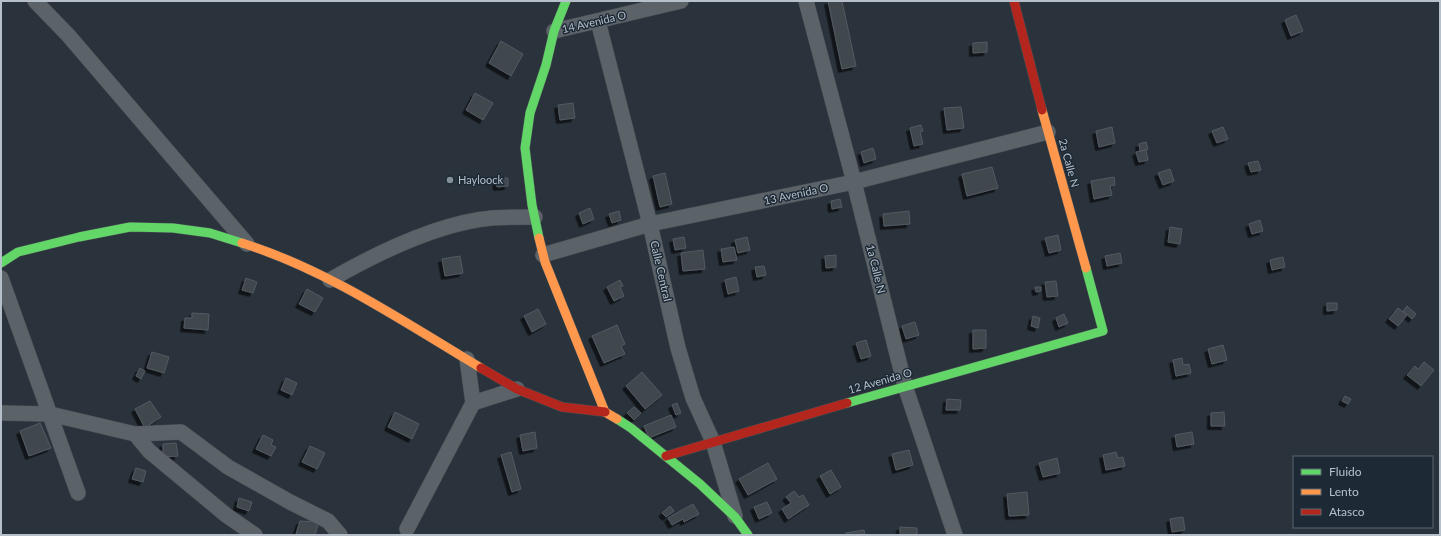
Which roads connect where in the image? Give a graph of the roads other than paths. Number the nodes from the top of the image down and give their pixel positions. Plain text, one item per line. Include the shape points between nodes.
1 (34, 1) edge
2 (566, 1) edge
3 (681, 1) edge
4 (806, 1) edge
5 (1014, 1) edge
6 (598, 21) junction
7 (554, 31) junction
8 (1048, 132) junction
9 (854, 182) junction
10 (535, 217) junction
11 (650, 224) junction
12 (248, 245) junction
13 (1, 250) edge
14 (18, 252) junction
15 (543, 255) junction
16 (1, 263) edge
17 (1, 278) edge
18 (330, 280) junction
19 (1103, 331) joint
20 (467, 359) junction
21 (905, 386) junction
22 (517, 389) junction
23 (473, 403) junction
24 (605, 412) junction
25 (1, 413) edge
26 (50, 414) junction
27 (135, 434) junction
28 (713, 442) junction
29 (666, 456) junction
30 (78, 493) dead end
31 (735, 517) junction
32 (406, 533) edge
33 (255, 535) edge
34 (340, 535) edge
35 (748, 535) edge
36 (955, 535) edge

1 - 12 street via 68,35
2 - 7 street
3 - 6 street, 14 Avenida O
4 - 9 street, 1a Calle N
5 - 8 street, 2a Calle N
6 - 7 street, 14 Avenida O
6 - 11 street, Calle Central
7 - 10 street via 530,113 525,148
8 - 9 street, 13 Avenida O
8 - 19 street, 2a Calle N
9 - 11 street, 13 Avenida O
9 - 21 street, 1a Calle N
10 - 15 street
10 - 18 street via 491,218 438,230 362,262
11 - 15 street, 13 Avenida O
11 - 28 street, Calle Central via 678,348 693,398
12 - 14 street via 210,233 173,228 130,227
12 - 18 street via 268,251
13 - 14 street
14 - 16 street
15 - 24 street
17 - 26 street
18 - 20 street
19 - 21 street, 12 Avenida O
20 - 22 street
20 - 23 street
21 - 28 street, 12 Avenida O
21 - 36 street, 1a Calle N
22 - 23 street
22 - 24 street via 562,407
23 - 32 street
24 - 29 street via 631,428
25 - 26 street
26 - 27 street
26 - 30 street
27 - 33 street via 155,456 226,515
27 - 34 street via 181,432 228,467 328,522
28 - 29 street, 12 Avenida O
28 - 31 street, Calle Central
29 - 31 street
31 - 35 street

